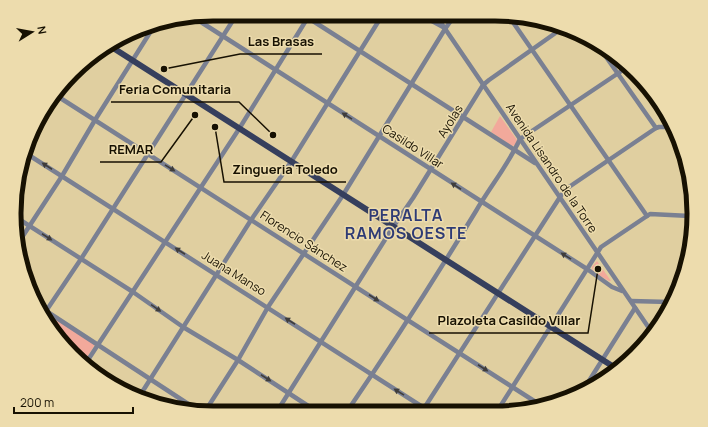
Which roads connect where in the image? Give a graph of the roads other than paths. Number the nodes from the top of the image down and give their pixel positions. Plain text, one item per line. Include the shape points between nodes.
1 (200, 21) edge
2 (233, 21) edge
3 (306, 21) edge
4 (316, 21) edge
5 (379, 21) edge
6 (432, 21) edge
7 (440, 21) edge
8 (452, 21) edge
9 (513, 22) edge
10 (445, 28) junction
11 (151, 31) edge
12 (557, 32) edge
13 (223, 36) junction
14 (114, 49) edge
15 (532, 49) junction
16 (360, 51) junction
17 (605, 56) edge
18 (133, 61) junction
19 (275, 70) junction
20 (623, 70) edge
21 (617, 74) junction
22 (412, 85) junction
23 (484, 85) junction
24 (185, 94) junction
25 (60, 98) edge
26 (326, 103) junction
27 (570, 106) junction
28 (463, 118) junction
29 (95, 120) junction
30 (666, 127) edge
31 (656, 128) junction
32 (239, 129) junction
33 (380, 137) junction
34 (520, 139) junction
35 (515, 150) junction
36 (147, 154) junction
37 (30, 156) edge
38 (608, 161) junction
39 (291, 162) junction
40 (537, 164) junction
41 (431, 169) junction
42 (62, 176) junction
43 (200, 187) junction
44 (343, 195) junction
45 (560, 197) junction
46 (481, 202) junction
47 (113, 208) junction
48 (647, 216) junction
49 (687, 216) edge
50 (21, 220) edge
51 (251, 220) junction
52 (30, 226) junction
53 (394, 227) junction
54 (535, 236) junction
55 (23, 237) edge
56 (165, 242) junction
57 (597, 252) junction
58 (304, 253) junction
59 (81, 259) junction
60 (446, 260) junction
61 (587, 269) junction
62 (216, 275) junction
63 (356, 287) junction
64 (622, 291) junction
65 (133, 292) junction
66 (497, 293) junction
67 (631, 301) junction
68 (665, 302) edge
69 (268, 307) junction
70 (635, 308) junction
71 (47, 309) edge
72 (50, 315) edge
73 (408, 320) junction
74 (183, 327) junction
75 (550, 327) junction
76 (649, 328) edge
77 (321, 342) junction
78 (98, 344) junction
79 (459, 353) junction
80 (88, 359) edge
81 (238, 360) junction
82 (602, 360) junction
83 (612, 366) edge
84 (372, 375) junction
85 (151, 378) junction
86 (589, 381) edge
87 (512, 387) junction
88 (142, 392) edge
89 (289, 393) junction
90 (535, 401) edge
91 (190, 404) edge
92 (208, 406) edge
93 (281, 406) edge
94 (308, 406) edge
95 (351, 406) edge
96 (421, 406) edge
97 (425, 406) edge
98 (500, 406) edge

1 - 13 street, Casildo Villar
2 - 13 street
3 - 19 street
4 - 16 street
5 - 16 street
6 - 10 street
7 - 10 street, Avenida Lisandro de la Torre
8 - 10 street
9 - 15 street
10 - 22 street
10 - 23 street, Avenida Lisandro de la Torre
11 - 18 street
12 - 15 street, Ayolas
13 - 19 street, Casildo Villar
13 - 24 street
14 - 18 main road
15 - 23 street, Ayolas
15 - 27 street
16 - 22 street
16 - 26 street
17 - 21 street
18 - 24 main road
18 - 29 street
19 - 26 street, Casildo Villar
19 - 32 street
20 - 21 street
21 - 27 street
21 - 31 street
22 - 28 street
22 - 33 street
23 - 28 street, Ayolas
23 - 34 street, Avenida Lisandro de la Torre
24 - 32 main road
24 - 36 street
25 - 29 street, Florencio Sánchez
33 -> 26 street, Casildo Villar
26 - 39 street
27 - 34 street
27 - 38 street
28 - 35 street
28 - 41 street, Ayolas
29 - 36 street, Florencio Sánchez
29 - 42 street
30 - 31 street
31 - 38 street
32 - 39 main road
32 - 43 street
33 - 41 street, Casildo Villar
33 - 44 street
34 - 35 street
34 - 40 street, Avenida Lisandro de la Torre
35 - 40 street
35 - 46 street
36 -> 43 street, Florencio Sánchez
36 - 47 street
42 -> 37 street, Juana Manso
38 - 45 street via 566,189
38 - 48 street
39 - 44 main road
39 - 51 street
40 - 45 street, Avenida Lisandro de la Torre
46 -> 41 street, Casildo Villar
41 - 53 street, Ayolas
42 - 47 street, Juana Manso
42 - 52 street
43 - 51 street, Florencio Sánchez
43 - 56 street
44 - 53 main road
44 - 58 street
45 - 54 street
45 - 57 street, Avenida Lisandro de la Torre
46 - 54 street, Casildo Villar
46 - 60 street
47 - 56 street, Juana Manso
47 - 59 street
48 - 49 street
48 - 57 street
50 - 52 street
51 - 58 street, Florencio Sánchez
51 - 62 street
52 - 55 street
52 -> 59 street
53 - 60 main road
53 - 63 street, Ayolas
61 -> 54 street, Casildo Villar
54 - 66 street
62 -> 56 street, Juana Manso
56 - 65 street
57 - 61 street
57 - 64 street, Avenida Lisandro de la Torre
58 - 63 street, Florencio Sánchez
58 - 69 street
59 - 65 street
59 - 71 street
60 - 66 main road
60 - 73 street
61 - 64 street, Casildo Villar
61 - 75 street
62 - 69 street, Juana Manso
62 - 74 street
63 -> 73 street, Florencio Sánchez
63 - 77 street, Ayolas
64 - 67 street, Avenida Lisandro de la Torre
65 -> 74 street
65 - 78 street
66 - 75 main road
66 - 79 street
67 - 68 street
67 - 70 street, Avenida Lisandro de la Torre
77 -> 69 street, Juana Manso
69 - 81 street
70 - 76 street, Avenida Lisandro de la Torre
70 - 82 street
72 - 78 street
73 - 79 street, Florencio Sánchez
73 - 84 street
74 - 81 street
74 - 85 street
75 - 82 main road
75 - 87 street
77 - 84 street, Juana Manso
77 - 89 street, Ayolas
78 - 80 street
78 - 85 street
79 -> 87 street, Florencio Sánchez
79 - 97 street
81 -> 89 street
81 - 92 street
82 - 83 main road
82 - 86 street
84 - 95 street
96 -> 84 street, Juana Manso
85 - 88 street
85 - 91 street
87 - 90 street, Florencio Sánchez
87 - 98 street
89 - 93 street, Ayolas
89 - 94 street

